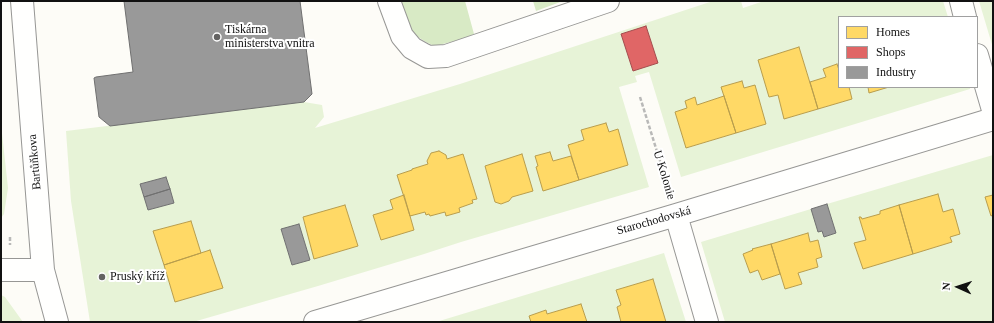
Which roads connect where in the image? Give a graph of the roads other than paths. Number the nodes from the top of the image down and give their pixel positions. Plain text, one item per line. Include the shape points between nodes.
1 (22, 1) edge
2 (389, 1) edge
3 (608, 1) edge
4 (960, 1) edge
5 (965, 16) edge
6 (978, 58) edge
7 (993, 110) edge
8 (993, 119) edge
9 (676, 215) junction
10 (1, 270) edge
11 (43, 270) junction
12 (57, 322) edge
13 (314, 322) edge
14 (707, 322) edge

1 - 11 street, Bartůňkova
2 - 3 street via 402,36 412,48 428,57 446,56
4 - 5 street
6 - 7 street
8 - 9 street, Starochodovská
9 - 13 street, Starochodovská
9 - 14 street, U Kolonie
10 - 11 street
11 - 12 street, Bartůňkova

